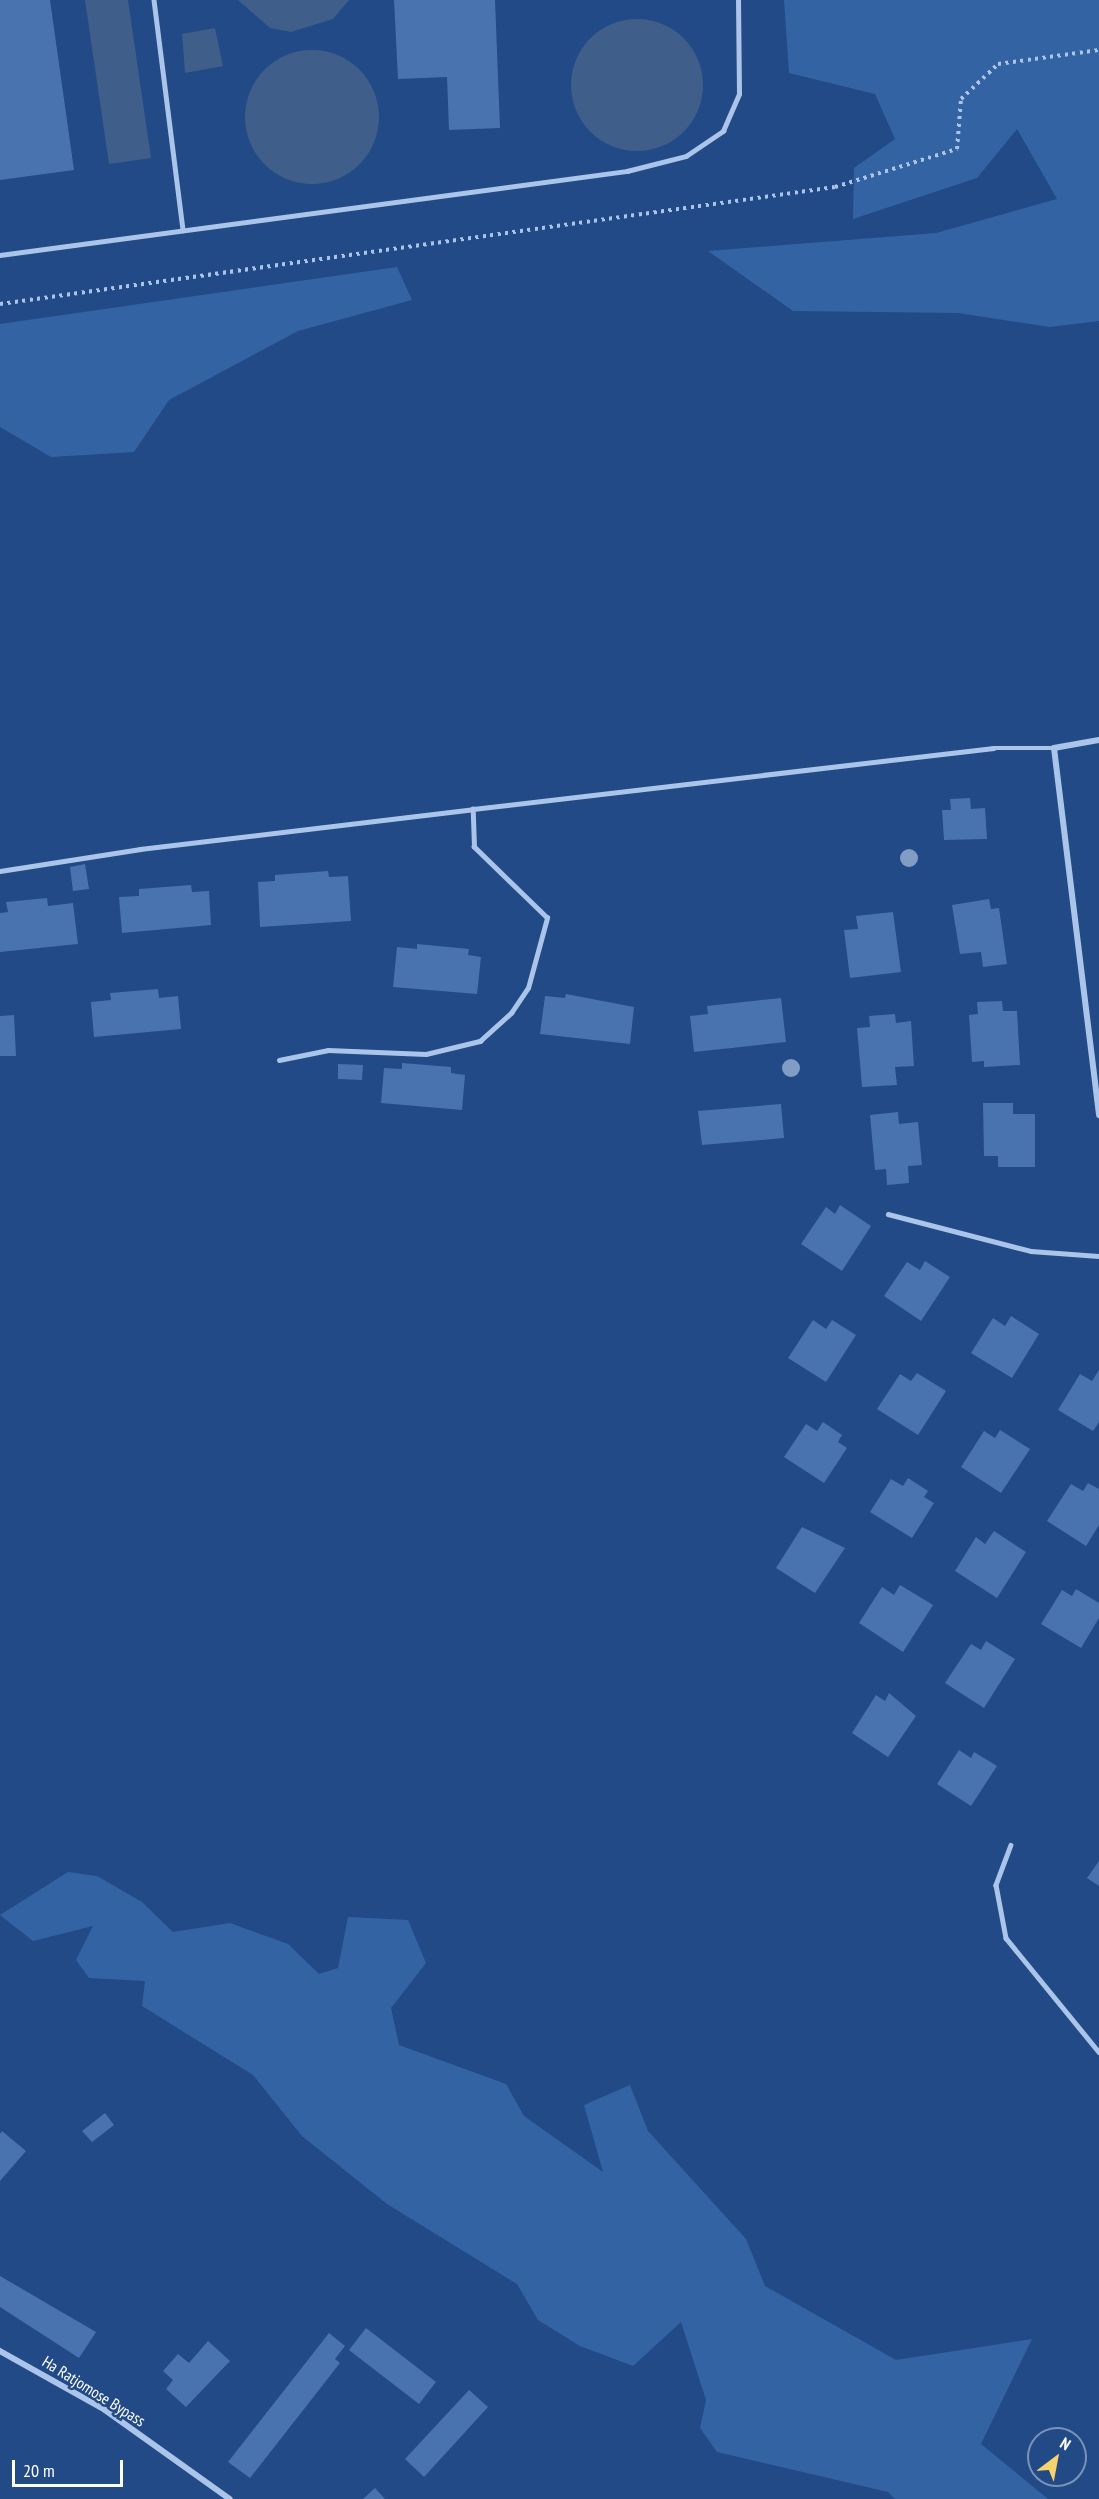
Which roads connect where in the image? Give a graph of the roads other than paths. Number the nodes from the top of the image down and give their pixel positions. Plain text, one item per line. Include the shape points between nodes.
1 (154, 0) edge
2 (738, 0) edge
3 (183, 230) junction
4 (0, 255) edge
5 (1099, 740) edge
6 (1054, 748) junction
7 (473, 809) junction
8 (0, 871) edge
9 (279, 1060) dead end
10 (1099, 1115) edge
11 (888, 1214) dead end
12 (1099, 1256) edge
13 (1011, 1845) dead end
14 (1099, 2052) edge
15 (0, 2351) edge
16 (230, 2499) edge

1 - 3 lane
2 - 3 lane via 739,94 723,131 686,156 627,171
3 - 4 lane
5 - 6 street
6 - 7 lane via 993,748
6 - 10 street
7 - 8 lane
7 - 9 lane via 474,847 547,918 528,988 512,1013 480,1041 426,1054 328,1050
11 - 12 lane via 1030,1251
13 - 14 lane via 996,1885 1006,1938
15 - 16 street, Ha Ratjomose Bypass via 105,2410

